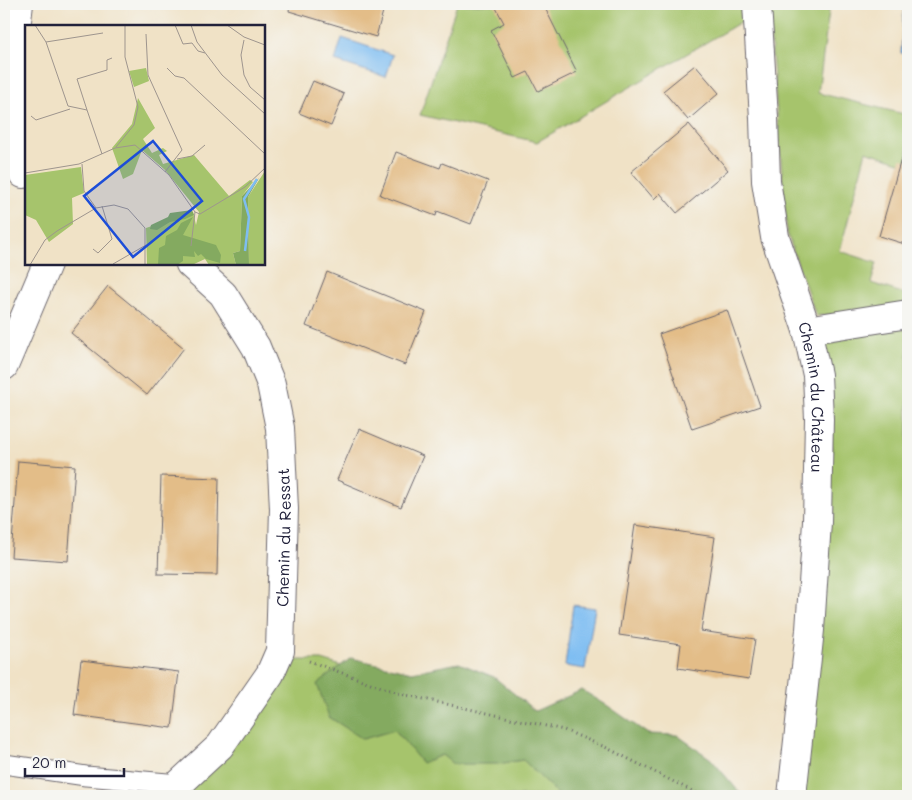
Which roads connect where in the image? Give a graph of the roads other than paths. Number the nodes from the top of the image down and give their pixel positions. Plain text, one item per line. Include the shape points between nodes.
1 (19, 4) edge
2 (757, 4) edge
3 (18, 173) edge
4 (47, 265) edge
5 (191, 265) edge
6 (908, 314) edge
7 (807, 330) junction
8 (4, 366) edge
9 (4, 764) edge
10 (173, 790) edge
11 (792, 796) edge

1 - 3 street via 14,45
2 - 7 street, Chemin du Château via 766,181 776,237
4 - 8 street
5 - 10 street, Chemin du Ressat via 223,294 256,348 271,384 280,428 284,509 280,651 270,674 220,746
6 - 7 street
7 - 11 street, Chemin du Château via 817,376 817,522 810,630
9 - 10 lane

